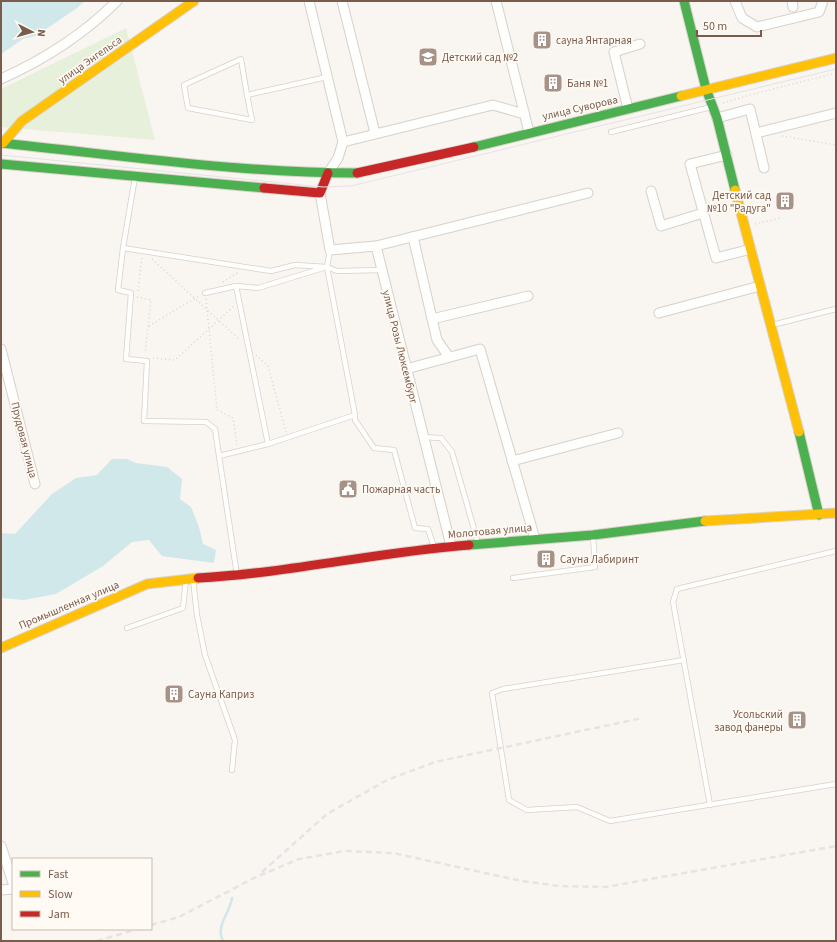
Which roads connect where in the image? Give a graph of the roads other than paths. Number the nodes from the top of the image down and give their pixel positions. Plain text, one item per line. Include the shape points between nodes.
1 (117, 1) edge
2 (194, 1) edge
3 (309, 1) edge
4 (342, 1) edge
5 (496, 1) edge
6 (684, 1) edge
7 (735, 1) edge
8 (823, 1) edge
9 (640, 44) dead end
10 (836, 58) edge
11 (327, 77) junction
12 (1, 79) edge
13 (706, 89) junction
14 (247, 95) junction
15 (711, 106) junction
16 (628, 109) junction
17 (836, 113) edge
18 (524, 114) junction
19 (717, 118) junction
20 (529, 132) junction
21 (611, 132) dead end
22 (375, 133) junction
23 (756, 133) junction
24 (343, 142) junction
25 (2, 143) edge
26 (727, 155) junction
27 (1, 164) edge
28 (764, 168) dead end
29 (328, 173) junction
30 (135, 176) junction
31 (651, 191) dead end
32 (320, 193) junction
33 (588, 193) dead end
34 (703, 213) junction
35 (413, 237) junction
36 (376, 246) junction
37 (123, 248) junction
38 (751, 249) junction
39 (330, 250) junction
40 (327, 267) junction
41 (381, 270) junction
42 (236, 286) junction
43 (760, 286) junction
44 (203, 294) road end
45 (528, 296) dead end
46 (836, 309) edge
47 (659, 313) dead end
48 (432, 319) junction
49 (770, 325) junction
50 (1, 349) edge
51 (449, 357) junction
52 (406, 369) junction
53 (355, 415) junction
54 (618, 433) dead end
55 (423, 437) junction
56 (268, 444) junction
57 (219, 456) junction
58 (512, 461) junction
59 (35, 484) dead end
60 (836, 513) edge
61 (819, 515) junction
62 (593, 534) junction
63 (535, 539) junction
64 (478, 544) junction
65 (451, 546) junction
66 (435, 549) junction
67 (836, 551) edge
68 (237, 576) junction
69 (513, 578) dead end
70 (190, 579) junction
71 (147, 584) joint
72 (127, 628) dead end
73 (1, 648) edge
74 (684, 660) junction
75 (232, 770) dead end
76 (836, 784) edge
77 (710, 805) junction
78 (1, 846) edge
79 (12, 880) edge
80 (12, 889) edge
81 (1, 890) edge

1 - 12 street via 100,18 47,56
2 - 25 street, улица Энгельса via 22,122
3 - 11 street
4 - 22 street
5 - 18 street
6 - 13 street
7 - 8 street via 742,18 757,27 819,12
9 - 16 street via 614,52
10 - 13 street, улица Суворова
11 - 14 lane
11 - 24 street
13 - 15 street
13 - 16 street, улица Суворова
14 - 14 lane via 252,120 188,108 184,85 241,59
15 - 19 street
15 - 21 lane
16 - 20 street, улица Суворова
17 - 23 street
18 - 20 street
18 - 22 street via 493,105
19 - 23 street via 750,109
19 - 26 street
20 - 29 street, улица Суворова via 359,173
22 - 24 street
23 - 28 street
24 - 29 street via 338,158
25 - 29 street, улица Суворова via 215,165
26 - 34 street via 690,164
26 - 38 street
27 - 30 street
29 - 32 street
30 - 32 street
30 - 37 lane
31 - 34 street via 661,226
32 - 39 street
33 - 35 street
34 - 38 street via 716,258
35 - 36 street
35 - 48 street
36 - 39 street
36 - 41 street, улица Розы Люксембург
37 - 40 lane via 271,271 295,265
37 - 57 lane via 118,290 131,293 126,359 147,361 144,421 206,422 215,429
38 - 43 street
39 - 40 lane
40 - 41 lane via 337,271
40 - 42 lane via 258,288
40 - 53 lane
41 - 52 street, улица Розы Люксембург
42 - 44 lane
42 - 56 lane
43 - 47 street
43 - 49 street
45 - 48 street
46 - 49 lane
48 - 51 street via 437,340
49 - 61 street via 810,471
50 - 59 street, Прудовая улица
51 - 52 street
51 - 58 street via 480,349
52 - 55 street, улица Розы Люксембург
53 - 56 lane
53 - 66 lane via 355,420 374,448 394,450 415,528 428,529
54 - 58 street
55 - 64 lane via 441,438 452,452
55 - 65 street, улица Розы Люксембург
56 - 57 lane
57 - 68 lane
58 - 63 street
60 - 61 street, Молотовая улица
61 - 62 street, Молотовая улица via 725,519
62 - 63 street, Молотовая улица
62 - 69 lane via 596,567
63 - 64 street, Молотовая улица
64 - 65 street, Молотовая улица
65 - 66 street, Молотовая улица
66 - 68 street, Молотовая улица
67 - 74 lane via 677,589 674,602
68 - 70 street, Молотовая улица
70 - 71 street, Молотовая улица
70 - 72 lane via 183,608
70 - 75 lane via 205,655 235,740
71 - 73 street, Промышленная улица
74 - 77 lane
74 - 77 lane via 492,693 510,800 527,810 577,807 610,821
76 - 77 lane
78 - 79 street
80 - 81 street

